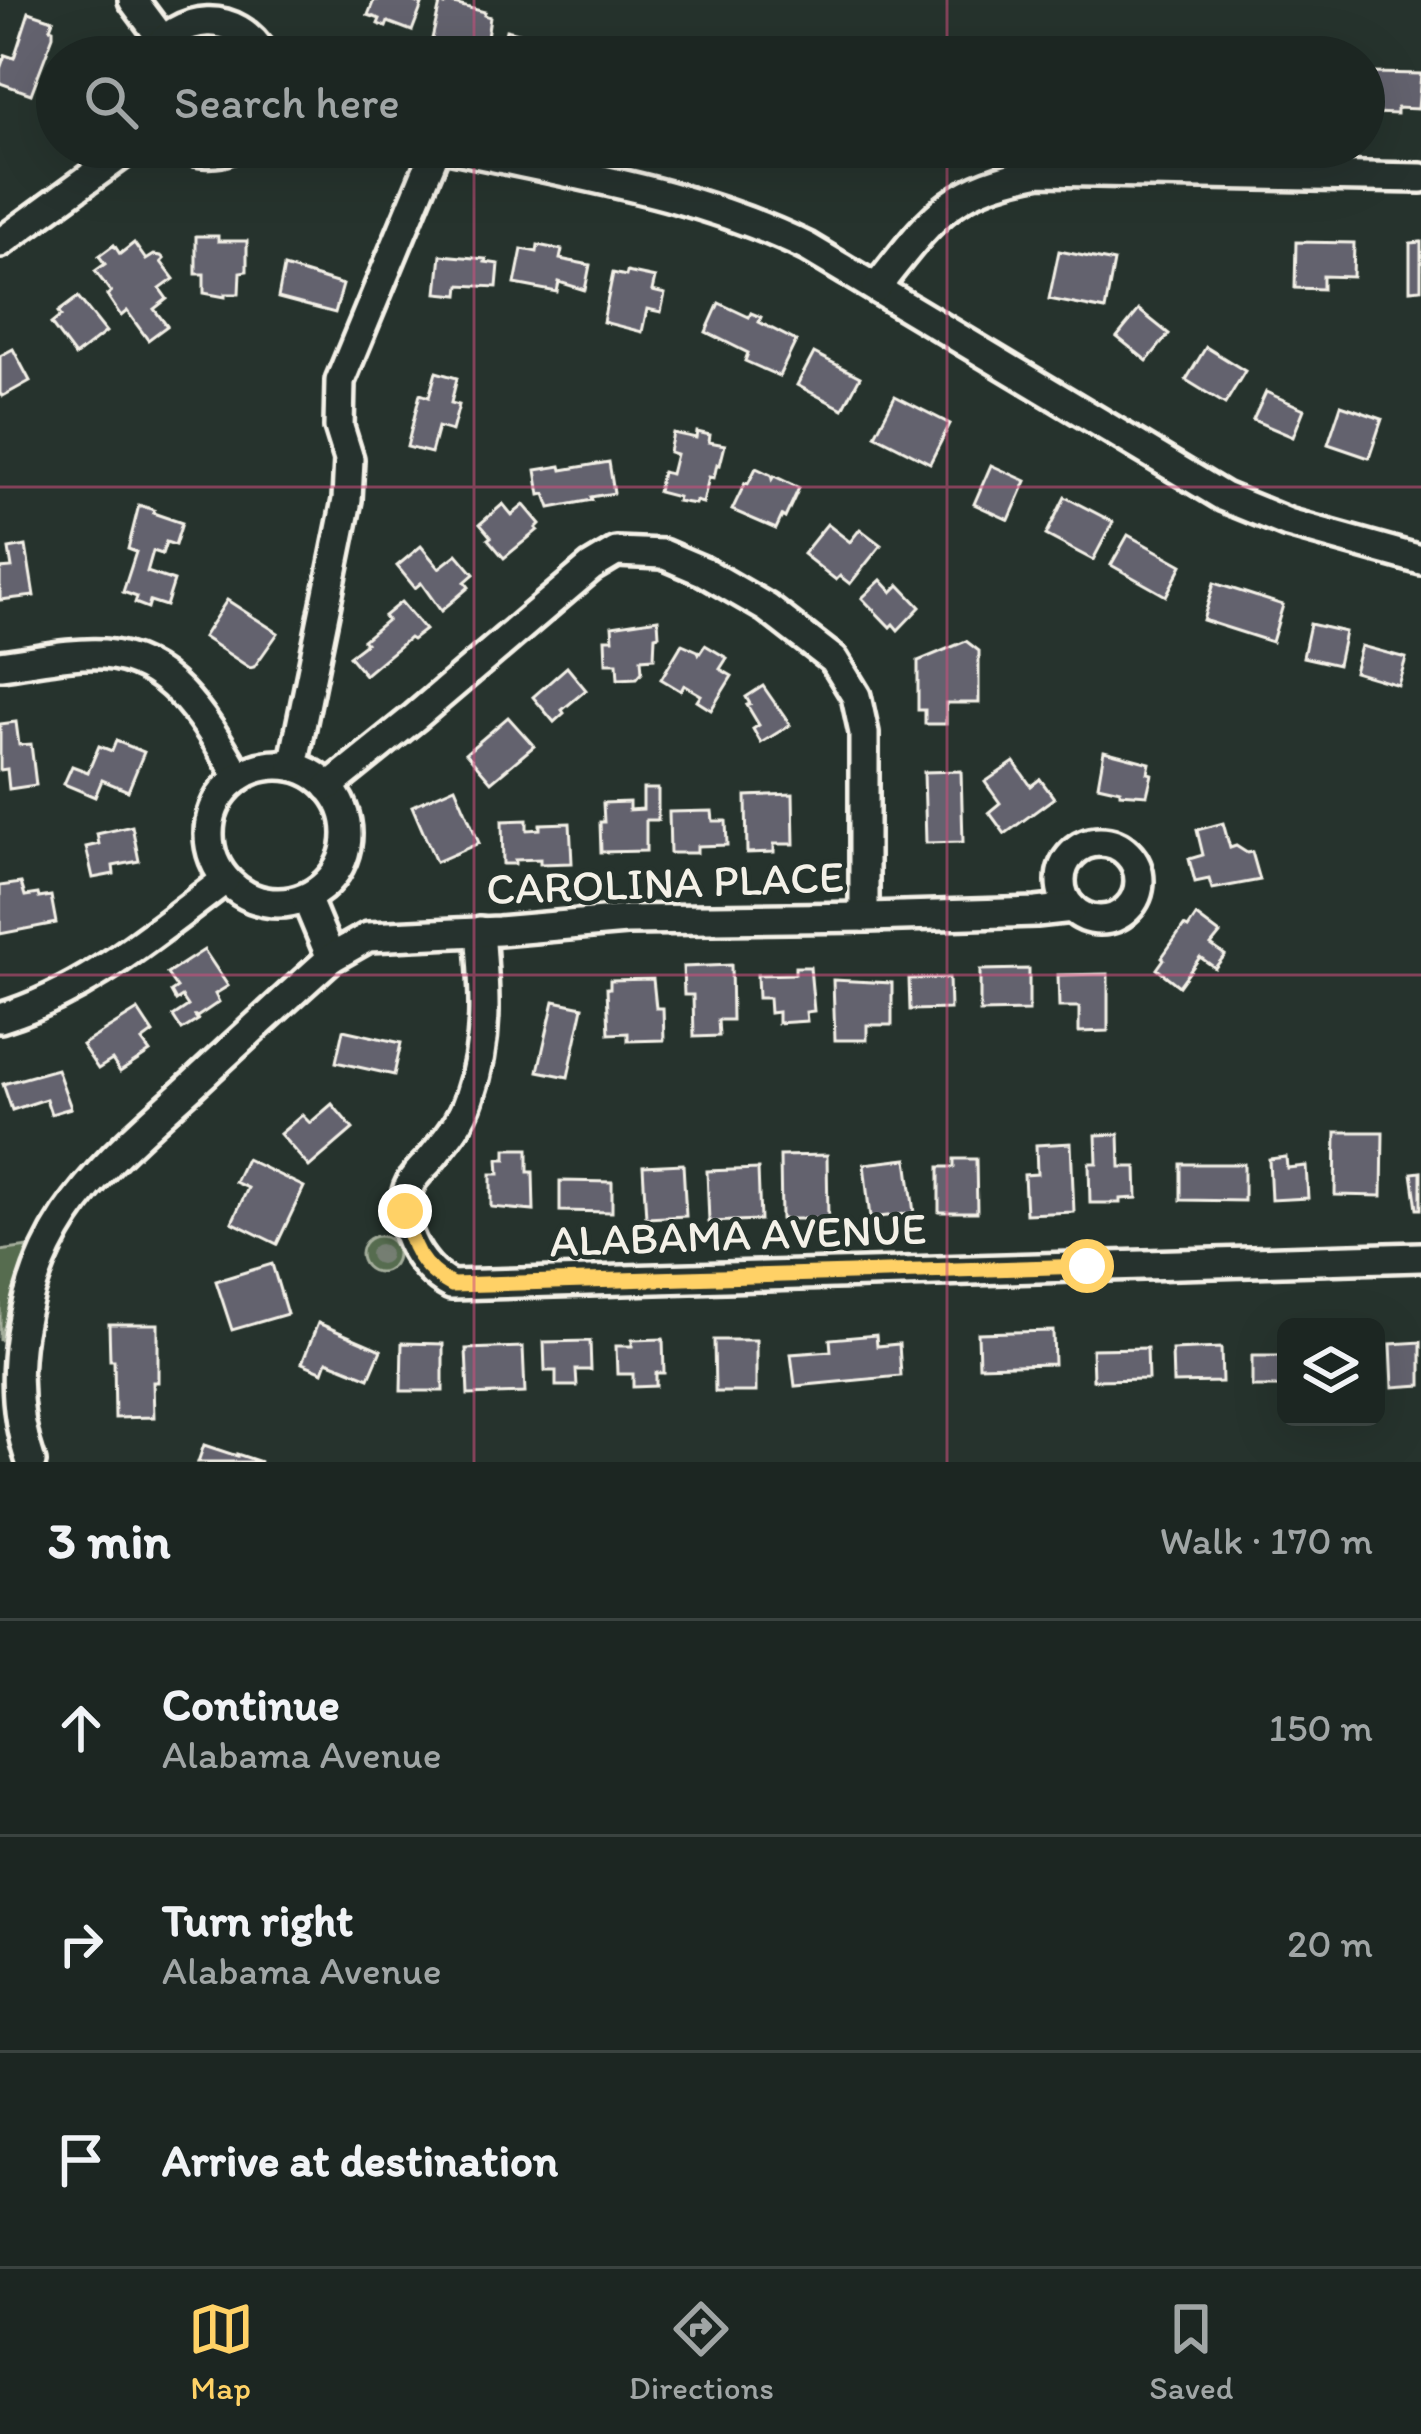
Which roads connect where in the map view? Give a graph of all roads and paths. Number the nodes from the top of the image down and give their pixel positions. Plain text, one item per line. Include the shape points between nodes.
1 (133, 0) edge
2 (150, 36) edge
3 (169, 36) edge
4 (247, 36) edge
5 (104, 168) edge
6 (428, 168) edge
7 (542, 168) edge
8 (1421, 178) edge
9 (0, 243) edge
10 (876, 288) junction
11 (1421, 560) edge
12 (0, 665) edge
13 (293, 766) junction
14 (238, 777) junction
15 (328, 787) junction
16 (225, 880) junction
17 (306, 898) junction
18 (1072, 908) dead end
19 (864, 917) junction
20 (481, 931) junction
21 (331, 958) junction
22 (0, 1018) edge
23 (1421, 1257) edge
24 (31, 1462) edge

1 - 2 street
3 - 4 street via 220,22
5 - 9 street
6 - 13 street via 340,381 347,500
7 - 10 street via 764,226
8 - 10 street via 1041,171 1003,178 950,203
10 - 11 street via 1224,497
12 - 14 street via 130,658 177,688
13 - 14 street via 267,765
13 - 15 street
14 - 16 street via 222,792 209,829
15 - 17 street via 344,815 344,852 332,876
15 - 19 street via 591,567 616,552 663,554 767,608 834,660 856,695 864,733
16 - 17 street via 262,901
16 - 22 street via 104,970
17 - 21 street
18 - 19 street, CAROLINA PLACE
19 - 20 street, CAROLINA PLACE
20 - 21 street, CAROLINA PLACE via 368,937
20 - 23 street, ALABAMA AVENUE via 484,1041 468,1101 406,1195 414,1250 452,1285
21 - 24 street via 111,1160 67,1214 36,1276 22,1330 17,1395

